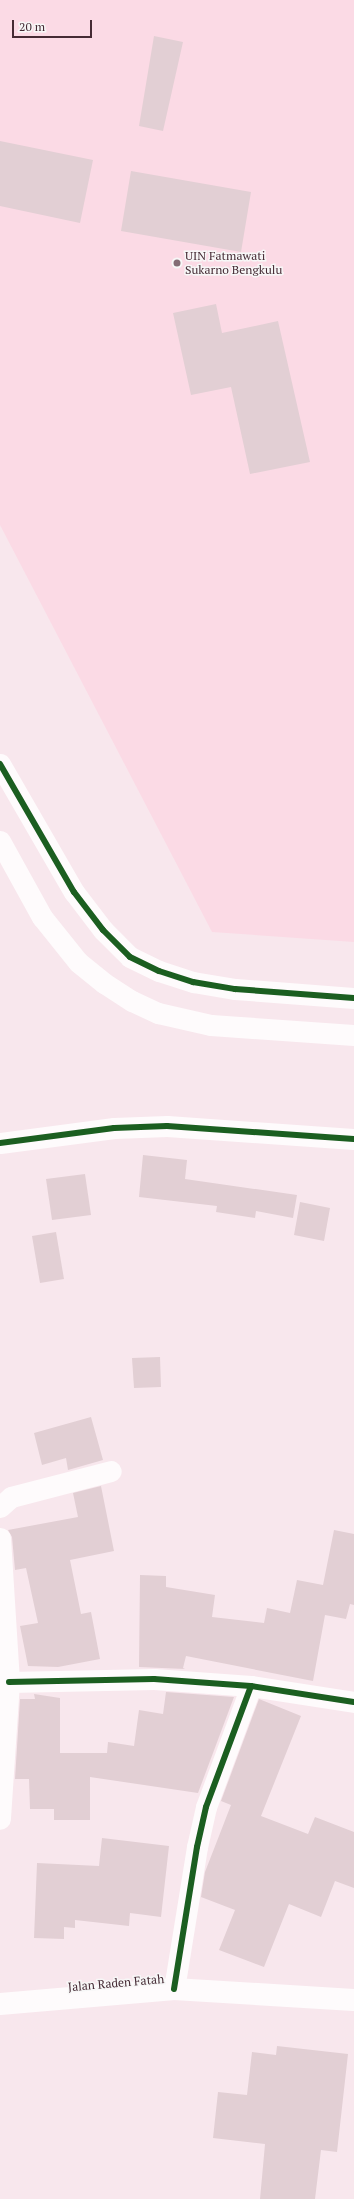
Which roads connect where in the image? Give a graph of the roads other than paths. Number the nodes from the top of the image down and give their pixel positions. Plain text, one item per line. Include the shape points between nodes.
1 (0, 764) edge
2 (0, 841) edge
3 (354, 998) edge
4 (354, 1035) edge
5 (354, 1139) edge
6 (0, 1143) edge
7 (111, 1471) dead end
8 (0, 1507) edge
9 (0, 1538) edge
10 (9, 1682) junction
11 (251, 1686) junction
12 (354, 1702) edge
13 (0, 1819) edge
14 (174, 1989) junction
15 (354, 2000) edge
16 (0, 2004) edge

1 - 3 street via 74,892 103,930 130,957 159,971 193,982 235,989
2 - 4 street via 42,916 78,962 132,1001 158,1013 211,1025
5 - 6 street via 167,1126 114,1128
7 - 8 street via 11,1497
9 - 10 street
10 - 11 street via 140,1679
10 - 13 street
11 - 12 street
11 - 14 street via 206,1807
14 - 15 highway, Jalan Raden Fatah
14 - 16 highway, Jalan Raden Fatah

